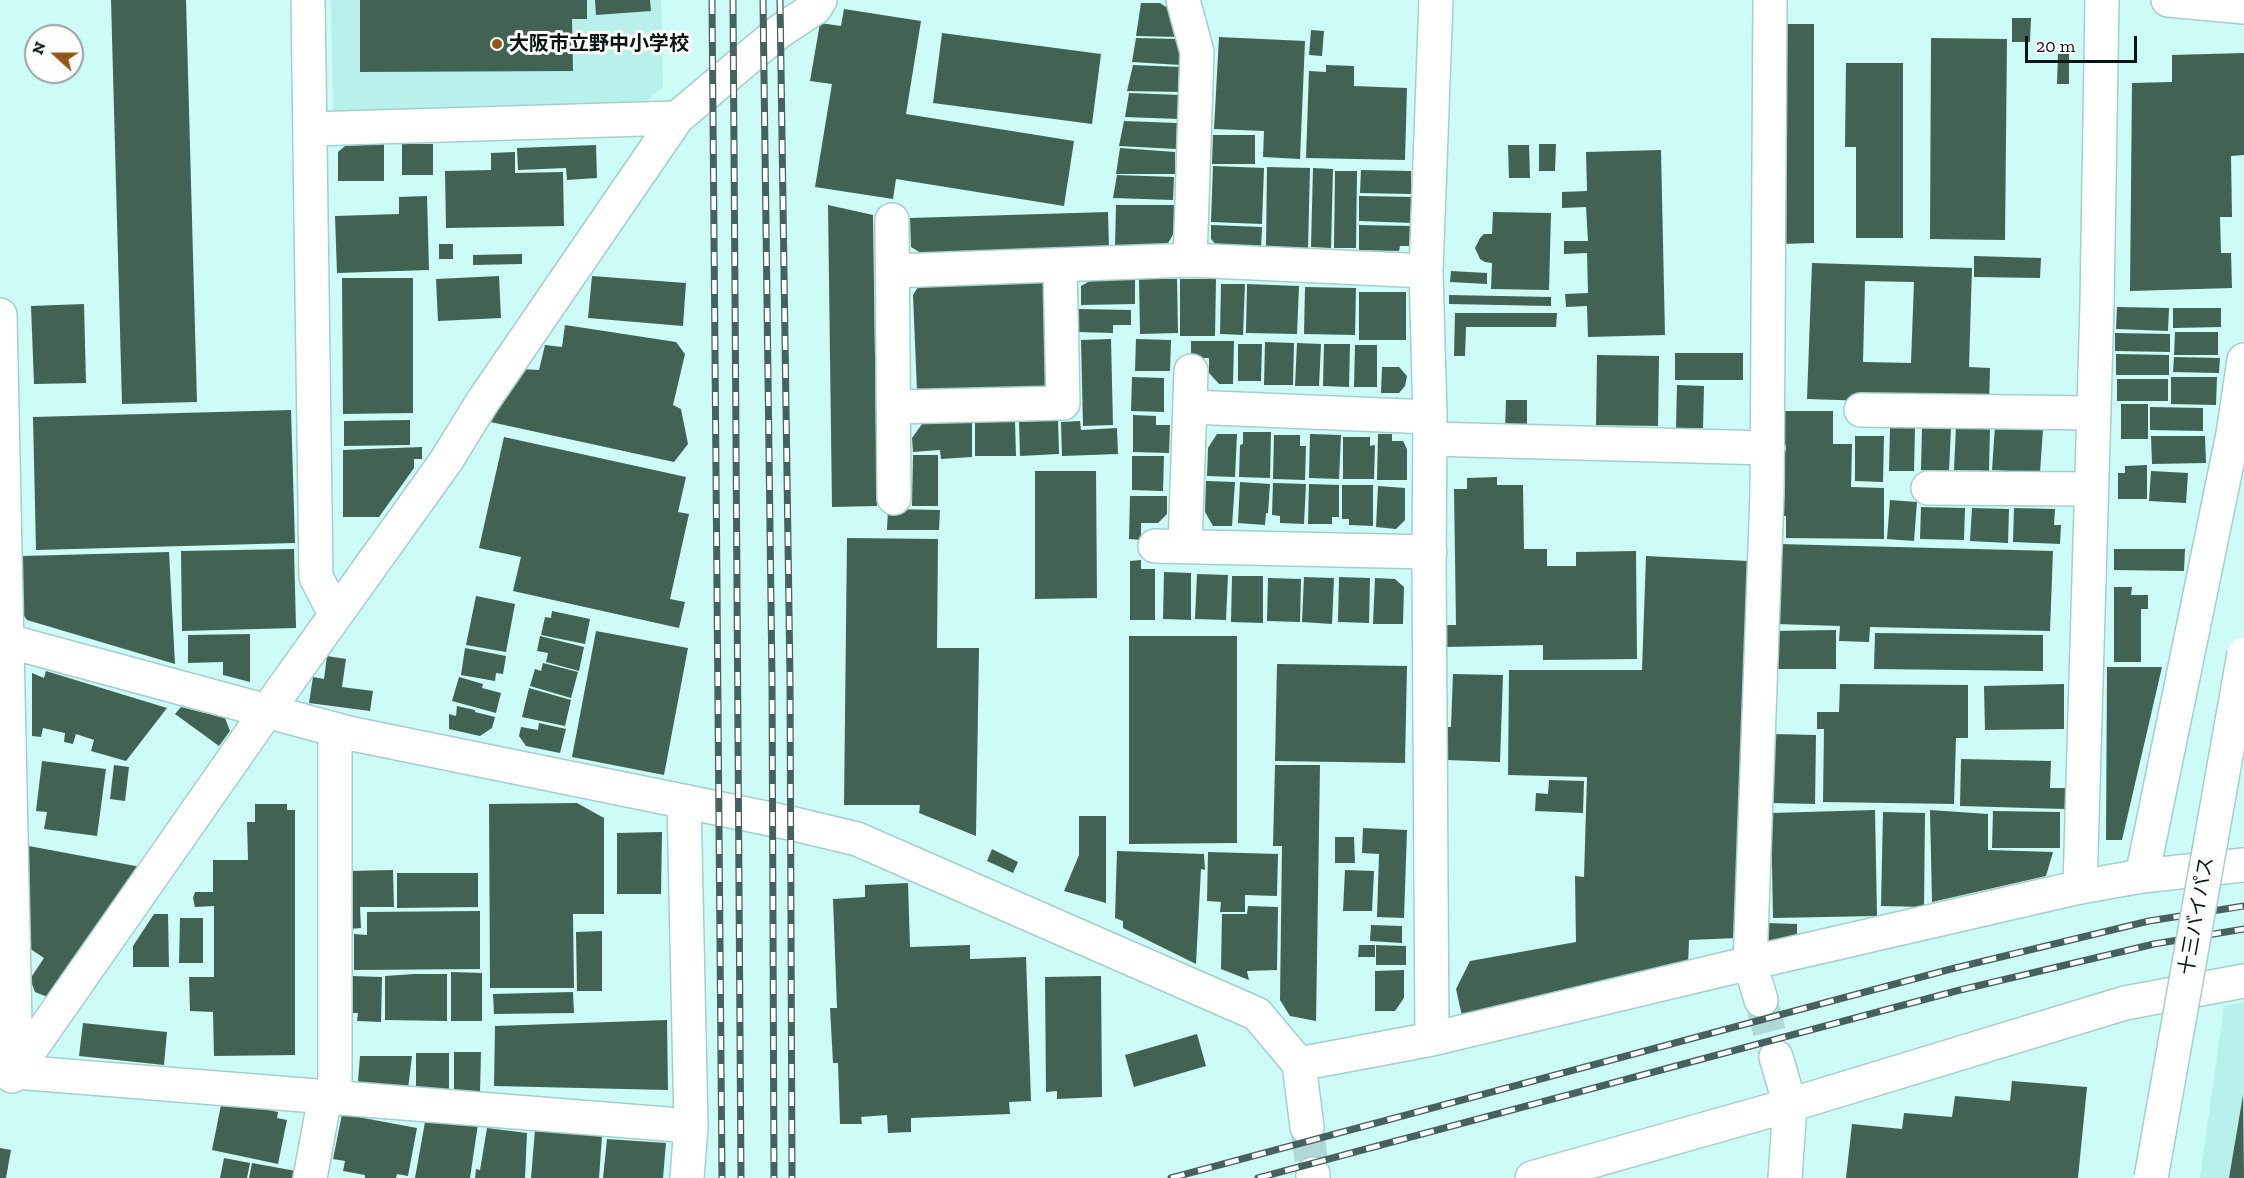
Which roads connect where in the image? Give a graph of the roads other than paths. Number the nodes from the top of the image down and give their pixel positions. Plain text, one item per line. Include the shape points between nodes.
1 (308, 0) edge
2 (820, 0) edge
3 (1183, 0) edge
4 (1436, 0) edge
5 (1770, 0) edge
6 (2102, 0) edge
7 (2168, 0) edge
8 (2244, 7) edge
9 (677, 118) junction
10 (310, 129) junction
11 (892, 220) dead end
12 (1190, 260) junction
13 (1060, 265) junction
14 (893, 271) junction
15 (1426, 272) junction
16 (0, 315) edge
17 (2244, 361) edge
18 (1191, 370) dead end
19 (894, 407) junction
20 (1190, 407) junction
21 (1861, 410) dead end
22 (2094, 413) junction
23 (1430, 428) junction
24 (1768, 448) junction
25 (1928, 489) dead end
26 (2091, 489) junction
27 (894, 498) dead end
28 (1430, 552) junction
29 (335, 614) junction
30 (4, 640) edge
31 (2244, 654) edge
32 (267, 711) junction
33 (335, 729) junction
34 (684, 801) junction
35 (2244, 865) edge
36 (2142, 876) junction
37 (2080, 887) junction
38 (1750, 963) junction
39 (2244, 981) edge
40 (1761, 1000) tunnel mouth
41 (1432, 1039) junction
42 (1776, 1057) tunnel mouth
43 (1299, 1064) junction
44 (8, 1080) edge
45 (330, 1098) junction
46 (1791, 1105) junction
47 (692, 1126) junction
48 (1307, 1126) tunnel mouth
49 (310, 1178) edge
50 (687, 1178) edge
51 (1532, 1178) edge
52 (1785, 1178) edge
53 (2151, 1178) edge

1 - 10 main road
2 - 9 main road
3 - 12 main road via 1197,52
4 - 15 main road
5 - 24 main road
6 - 22 main road
7 - 8 main road
9 - 10 main road
9 - 29 main road via 446,461
10 - 29 main road via 316,578
11 - 14 main road
12 - 13 main road
12 - 15 main road
13 - 14 main road
13 - 19 main road via 1063,403
14 - 19 main road
15 - 23 main road
16 - 30 main road
17 - 36 main road via 2234,434
18 - 20 main road
19 - 27 main road
20 - 23 main road
20 - 28 main road via 1170,546
21 - 22 main road
22 - 26 main road
23 - 24 main road
23 - 28 main road
24 - 38 main road
25 - 26 main road
26 - 37 main road
28 - 41 main road
29 - 32 main road
30 - 32 main road
30 - 44 main road
31 - 53 main road, 十三バイパス, bridge
32 - 33 main road
32 - 44 main road
33 - 34 main road
33 - 45 main road
34 - 43 main road via 868,844 1257,1014
34 - 47 main road
35 - 36 main road
36 - 37 main road
37 - 38 main road
38 - 40 main road
38 - 41 main road
39 - 46 main road via 2126,1003
41 - 43 main road
42 - 46 main road
43 - 48 main road
44 - 45 main road
45 - 47 main road
45 - 49 main road
46 - 51 main road
46 - 52 main road
47 - 50 main road

